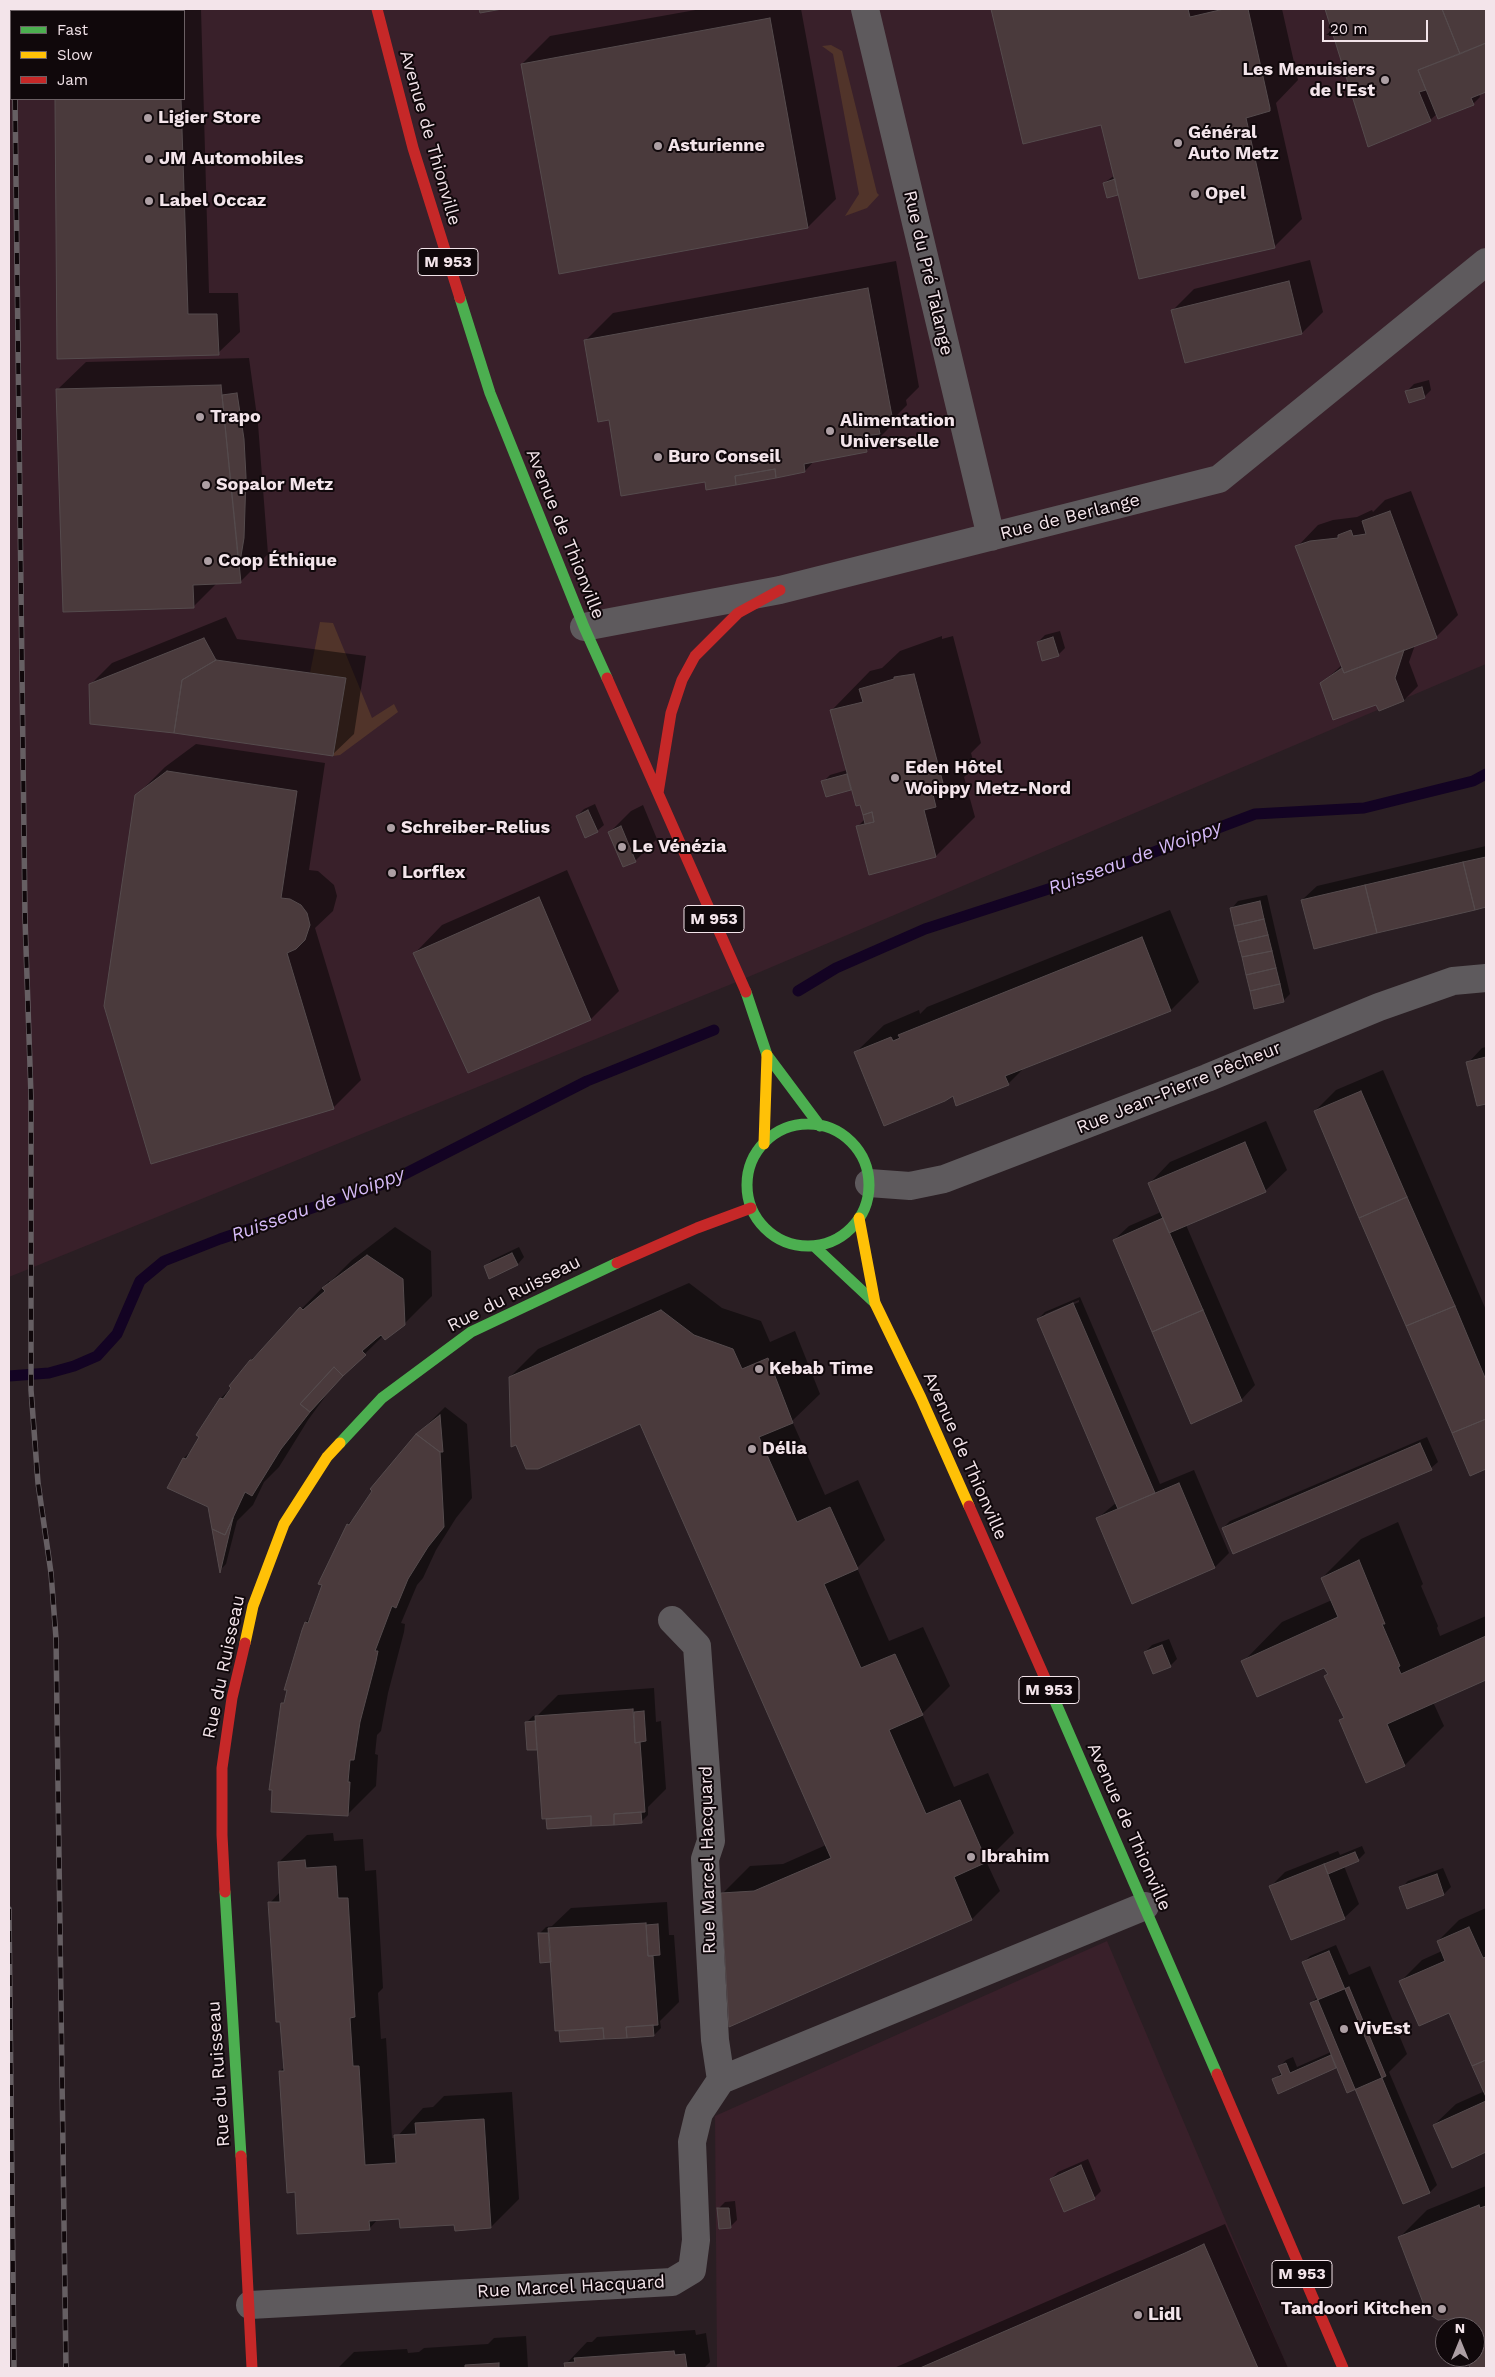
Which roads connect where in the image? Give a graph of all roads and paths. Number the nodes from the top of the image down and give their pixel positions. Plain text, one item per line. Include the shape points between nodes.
1 (377, 9) edge
2 (865, 9) edge
3 (1486, 262) edge
4 (992, 537) junction
5 (780, 590) junction
6 (584, 627) junction
7 (658, 793) junction
8 (1486, 978) edge
9 (767, 1055) junction
10 (820, 1126) junction
11 (764, 1144) junction
12 (869, 1183) junction
13 (751, 1208) junction
14 (859, 1218) junction
15 (814, 1246) junction
16 (875, 1303) junction
17 (672, 1620) dead end
18 (1144, 1906) junction
19 (721, 2080) junction
20 (250, 2306) junction
21 (252, 2368) edge
22 (1343, 2368) edge

1 - 6 main road, Avenue de Thionville / M 953 via 413,148 487,383
2 - 4 street, Rue du Pré Talange
3 - 4 street, Rue de Berlange via 1219,479
4 - 5 street, Rue de Berlange
5 - 6 street, Rue de Berlange
5 - 7 main road via 738,613 695,656 682,680 671,713
6 - 7 main road, Avenue de Thionville / M 953
7 - 9 main road, Avenue de Thionville / M 953 via 745,989
8 - 12 street, Rue Jean-Pierre Pêcheur via 1453,982 1378,1007 1207,1078 944,1179 910,1186
9 - 10 main road, Avenue de Thionville / M 953
9 - 11 main road, Avenue de Thionville / M 953
10 - 11 main road via 808,1123 789,1126
10 - 12 main road via 844,1135 857,1148 866,1164
11 - 13 main road via 757,1150 749,1168 746,1188
12 - 14 main road via 867,1201
13 - 15 main road via 764,1228 779,1239
13 - 20 main road, Rue du Ruisseau via 697,1228 471,1332 382,1398 328,1457 284,1524 253,1606 232,1698 222,1768 222,1835
14 - 15 main road via 847,1232 831,1242
14 - 16 main road, Avenue de Thionville / M 953
15 - 16 main road, Avenue de Thionville / M 953
16 - 18 main road, Avenue de Thionville / M 953 via 921,1398
17 - 19 street, Rue Marcel Hacquard via 697,1646 711,1841 705,1859 714,2040
18 - 19 street
18 - 22 main road, Avenue de Thionville / M 953
19 - 20 street, Rue Marcel Hacquard via 699,2112 692,2142 696,2240 692,2270 672,2282
20 - 21 main road, Rue du Ruisseau

